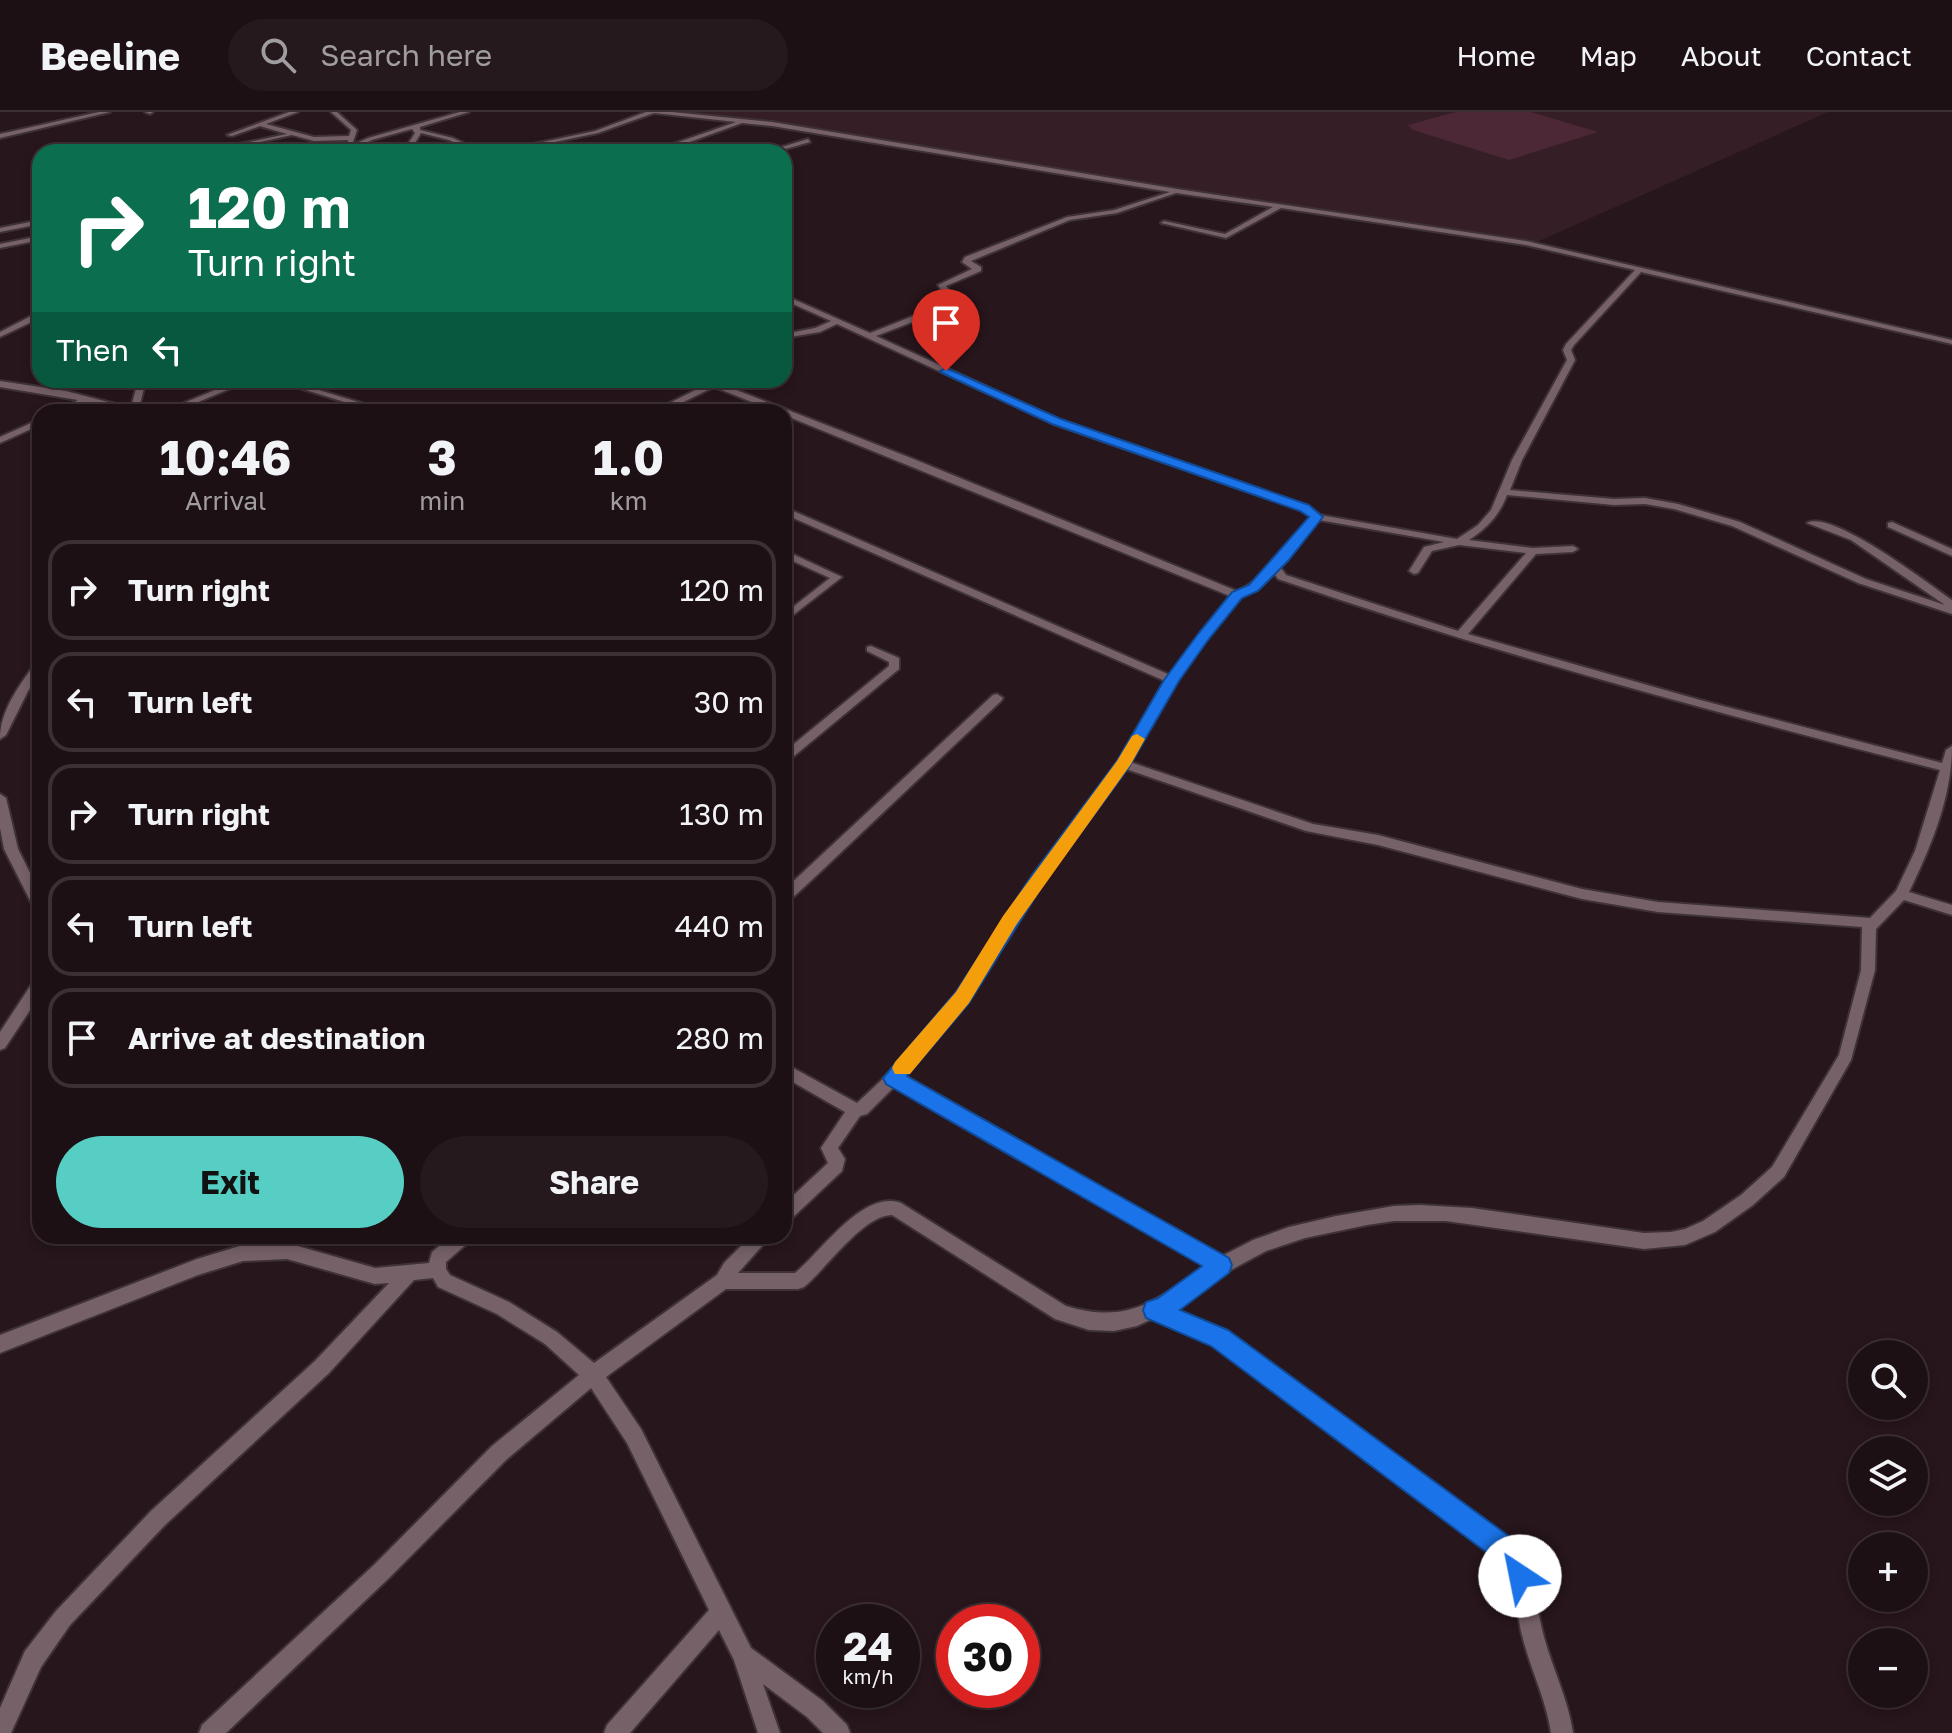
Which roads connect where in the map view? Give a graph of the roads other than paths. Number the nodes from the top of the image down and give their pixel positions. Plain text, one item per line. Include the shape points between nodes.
1 (107, 112) edge
2 (295, 112) edge
3 (334, 112) edge
4 (466, 112) edge
5 (653, 112) edge
6 (743, 121) junction
7 (261, 125) junction
8 (418, 129) junction
9 (230, 135) dead end
10 (293, 135) junction
11 (0, 136) edge
12 (352, 138) junction
13 (808, 141) dead end
14 (244, 144) edge
15 (349, 144) edge
16 (358, 144) edge
17 (410, 144) edge
18 (462, 144) edge
19 (537, 144) edge
20 (680, 144) edge
21 (792, 145) edge
22 (1177, 191) junction
23 (1280, 206) junction
24 (1164, 223) dead end
25 (32, 224) edge
26 (0, 230) edge
27 (32, 240) edge
28 (0, 246) edge
29 (1640, 269) junction
30 (792, 301) edge
31 (32, 319) edge
32 (838, 321) junction
33 (0, 335) edge
34 (792, 335) edge
35 (870, 336) junction
36 (1952, 342) edge
37 (0, 384) edge
38 (227, 388) edge
39 (304, 388) edge
40 (698, 388) edge
41 (720, 388) edge
42 (86, 399) junction
43 (77, 404) edge
44 (104, 404) edge
45 (186, 404) edge
46 (360, 404) edge
47 (670, 404) edge
48 (762, 404) edge
49 (792, 416) edge
50 (32, 426) edge
51 (0, 440) edge
52 (1503, 492) junction
53 (792, 514) edge
54 (1317, 517) junction
55 (1812, 523) dead end
56 (1892, 525) dead end
57 (1459, 542) junction
58 (1573, 549) dead end
59 (1533, 551) junction
60 (1952, 553) edge
61 (792, 557) edge
62 (1274, 567) junction
63 (1414, 571) dead end
64 (1237, 595) junction
65 (1952, 608) edge
66 (792, 613) edge
67 (1460, 636) junction
68 (871, 649) dead end
69 (32, 676) edge
70 (1172, 680) junction
71 (997, 698) dead end
72 (0, 735) edge
73 (1952, 750) edge
74 (792, 751) edge
75 (1123, 764) junction
76 (1947, 768) junction
77 (0, 798) edge
78 (32, 890) edge
79 (792, 890) edge
80 (1901, 894) junction
81 (1952, 910) edge
82 (1871, 923) junction
83 (32, 995) edge
84 (0, 1044) edge
85 (792, 1074) edge
86 (894, 1078) junction
87 (855, 1110) junction
88 (792, 1207) edge
89 (455, 1244) edge
90 (754, 1244) edge
91 (1221, 1265) junction
92 (437, 1270) junction
93 (408, 1275) junction
94 (723, 1281) junction
95 (1155, 1310) junction
96 (0, 1344) edge
97 (593, 1375) junction
98 (720, 1613) junction
99 (743, 1656) junction
100 (0, 1733) edge
101 (210, 1733) edge
102 (615, 1733) edge
103 (769, 1733) edge
104 (839, 1733) edge
105 (1562, 1733) edge

1 - 11 street
2 - 7 street
3 - 12 street via 354,130
4 - 8 street
5 - 6 street
5 - 19 street via 596,132
6 - 20 street
6 - 22 street
7 - 9 street
7 - 10 street
8 - 16 street
8 - 17 street
8 - 18 street
10 - 12 street
10 - 14 street
12 - 15 street
13 - 21 street
22 - 23 street
22 - 35 street via 1115,212 1069,218 968,259 978,269 942,285 954,303
23 - 24 street via 1226,236
23 - 29 street via 1526,243
25 - 26 street
27 - 28 street
29 - 36 street
29 - 52 street via 1570,344 1571,360
30 - 32 street
31 - 33 street
32 - 34 street
32 - 35 street
35 - 54 street via 1057,422 1305,508
37 - 42 street
38 - 45 street
39 - 46 street
40 - 47 street
41 - 48 street
42 - 43 street
42 - 44 street
49 - 64 street
50 - 51 street
52 - 57 street via 1482,527
52 - 65 street via 1675,506 1736,524 1862,581
53 - 70 street
54 - 57 street
54 - 62 street
55 - 65 street via 1855,538
56 - 60 street
57 - 59 street
57 - 63 street via 1428,549
58 - 59 street
59 - 67 street
61 - 66 street via 837,577
62 - 64 street via 1253,588
62 - 67 street via 1282,577
64 - 70 street
67 - 76 street
68 - 74 street via 895,660 895,667
69 - 72 street
70 - 75 street
71 - 79 street
73 - 76 street
75 - 82 street via 1311,828 1378,840 1582,894 1658,907
75 - 86 street via 1030,891 962,997
76 - 80 street via 1922,851
77 - 78 street via 11,849
80 - 81 street
80 - 82 street
82 - 91 street via 1864,991 1838,1070 1778,1172 1702,1230 1674,1240 1646,1241 1448,1212 1413,1212 1294,1233
83 - 84 street
85 - 87 street
86 - 87 street
86 - 91 street
87 - 88 street via 829,1148 836,1166
89 - 92 street via 438,1258
90 - 94 street
91 - 95 street
92 - 93 street
92 - 97 street via 444,1281 533,1326
93 - 96 street via 367,1275 287,1251 243,1253
93 - 100 street via 313,1377 158,1518 63,1618 33,1659
94 - 95 street via 798,1281 866,1217 890,1206 1080,1321 1125,1321
94 - 97 street
95 - 105 street via 1219,1338 1512,1554 1520,1567 1535,1643 1557,1692
97 - 98 street via 634,1436
97 - 101 street via 481,1470
98 - 99 street
98 - 102 street
99 - 103 street
99 - 104 street

